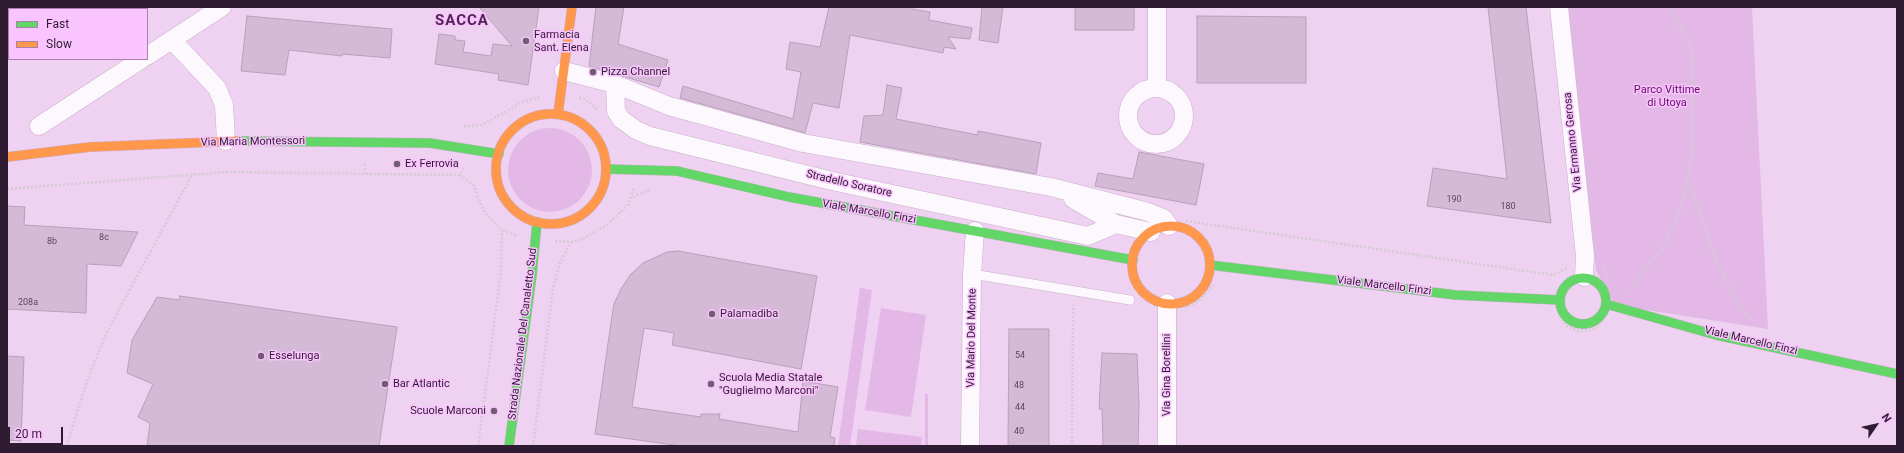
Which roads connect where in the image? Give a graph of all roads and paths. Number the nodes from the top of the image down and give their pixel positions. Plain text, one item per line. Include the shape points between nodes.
1 (222, 7) edge
2 (572, 7) edge
3 (1157, 7) edge
4 (1558, 7) edge
5 (1668, 7) edge
6 (172, 40) junction
7 (148, 55) edge
8 (140, 60) edge
9 (564, 71) junction
10 (615, 84) junction
11 (1157, 88) dead end
12 (558, 114) junction
13 (40, 126) dead end
14 (475, 126) dead end
15 (226, 141) junction
16 (474, 149) junction
17 (499, 154) junction
18 (7, 157) edge
19 (606, 169) junction
20 (192, 174) junction
21 (460, 175) junction
22 (1688, 180) junction
23 (1051, 187) junction
24 (7, 189) edge
25 (537, 222) junction
26 (1166, 222) junction
27 (1116, 224) junction
28 (975, 231) junction
29 (1151, 232) junction
30 (571, 242) dead end
31 (1585, 256) junction
32 (1133, 260) junction
33 (1603, 263) dead end
34 (1210, 265) junction
35 (972, 274) junction
36 (1584, 277) junction
37 (1614, 289) dead end
38 (1073, 291) junction
39 (1626, 294) dead end
40 (1130, 300) dead end
41 (1559, 300) junction
42 (1166, 303) junction
43 (1606, 304) junction
44 (1745, 322) dead end
45 (1897, 374) edge
46 (69, 446) edge
47 (478, 446) edge
48 (509, 446) edge
49 (533, 446) edge
50 (970, 446) edge
51 (1072, 446) edge
52 (1167, 446) edge

1 - 6 street
2 - 9 street
3 - 11 street
4 - 31 street, Via Ermanno Gerosa
5 - 22 path via 1690,44 1693,62 1693,148
6 - 7 street
6 - 15 street via 217,88 224,104
8 - 13 street
9 - 10 street
9 - 12 street
10 - 23 street via 669,106 803,143
10 - 27 street, Stradello Soratore via 615,106 621,119 650,136 832,180 1088,236
12 - 17 street via 536,116 517,126 503,144
12 - 19 street via 575,119 589,128 602,147
14 - 16 path
15 - 16 street, Via Maria Montessori via 430,143
15 - 18 street, Via Maria Montessori via 90,147
16 - 17 street, Via Maria Montessori
16 - 21 path
17 - 25 street via 500,189 515,209
19 - 25 street via 603,187 588,210 564,222
19 - 28 street, Viale Marcello Finzi via 649,168 677,171 789,197
20 - 21 path via 227,172
20 - 24 path
20 - 46 path via 108,330 88,378 68,441
21 - 47 path via 474,186 487,215 502,230 501,272
22 - 39 path via 1681,209 1663,246
22 - 44 path via 1716,260 1735,298 1753,324
23 - 26 street via 1148,212
23 - 27 street
25 - 48 street, Strada Nazionale Del Canaletto Sud
26 - 29 street
26 - 31 path via 1554,275
26 - 34 street via 1197,236 1208,252
27 - 29 street
28 - 32 street, Viale Marcello Finzi
28 - 35 street, Via Mario Del Monte
29 - 32 street via 1142,239
30 - 49 path via 560,263 553,288
31 - 36 street, Via Ermanno Gerosa
32 - 42 street via 1136,282 1142,291 1151,299
33 - 37 path via 1606,278
34 - 41 street, Viale Marcello Finzi via 1456,295
34 - 42 street via 1207,280 1194,297 1184,302
35 - 38 lane
35 - 50 street, Via Mario Del Monte
36 - 41 street via 1576,278 1564,286
36 - 43 street via 1598,283 1603,289
38 - 40 lane
38 - 51 path
41 - 43 street via 1569,320 1584,324 1598,318
42 - 52 street, Via Gina Borellini
43 - 45 street, Viale Marcello Finzi via 1716,335

